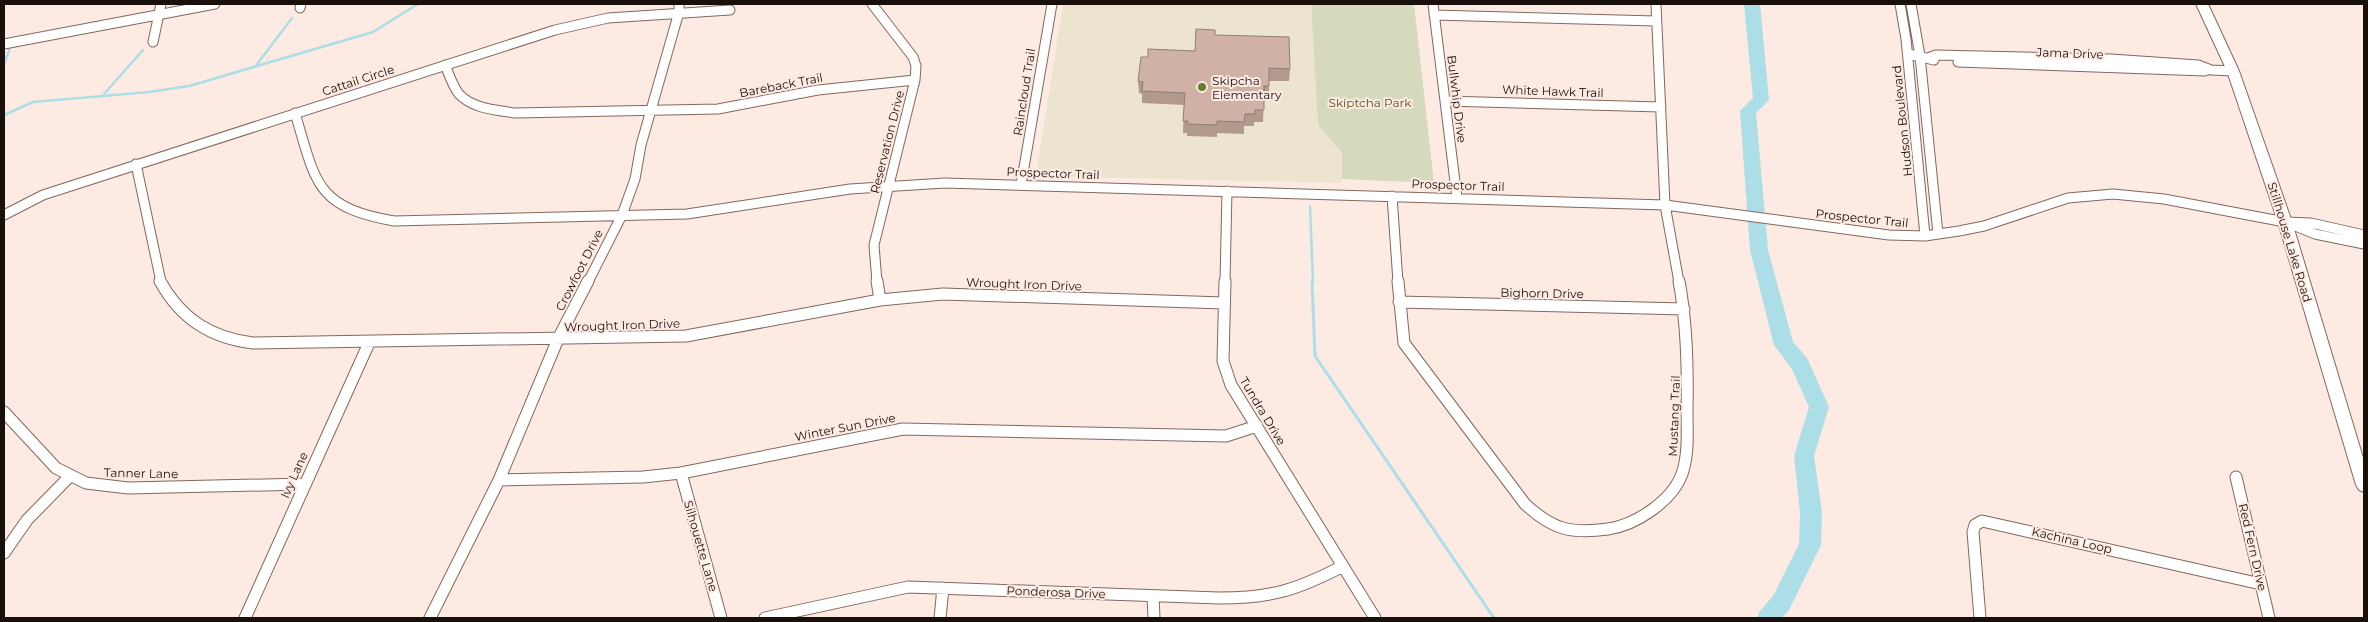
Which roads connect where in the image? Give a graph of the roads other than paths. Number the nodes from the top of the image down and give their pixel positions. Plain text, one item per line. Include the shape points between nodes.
1 (161, 4) edge
2 (215, 4) edge
3 (872, 4) edge
4 (1052, 4) edge
5 (1433, 4) edge
6 (1656, 4) edge
7 (1900, 4) edge
8 (1911, 4) edge
9 (2202, 4) edge
10 (679, 8) edge
11 (730, 10) dead end
12 (159, 14) junction
13 (1434, 15) junction
14 (1656, 20) junction
15 (153, 42) dead end
16 (4, 44) edge
17 (1908, 54) junction
18 (1924, 57) junction
19 (445, 65) junction
20 (2233, 71) junction
21 (915, 80) junction
22 (1445, 101) junction
23 (1660, 107) junction
24 (650, 112) junction
25 (295, 113) junction
26 (136, 164) junction
27 (889, 185) junction
28 (1021, 185) junction
29 (1227, 190) junction
30 (1392, 196) junction
31 (1457, 198) junction
32 (1665, 206) junction
33 (4, 215) edge
34 (622, 216) junction
35 (2285, 222) junction
36 (1938, 234) junction
37 (2364, 235) edge
38 (1926, 236) junction
39 (2364, 244) edge
40 (880, 300) junction
41 (1399, 302) junction
42 (1224, 303) junction
43 (1684, 309) junction
44 (558, 339) junction
45 (369, 343) junction
46 (4, 412) edge
47 (1257, 426) junction
48 (681, 473) junction
49 (70, 476) junction
50 (2236, 477) dead end
51 (499, 480) junction
52 (304, 484) junction
53 (2364, 485) edge
54 (4, 553) edge
55 (1343, 566) junction
56 (2261, 584) junction
57 (943, 588) junction
58 (1153, 596) junction
59 (245, 618) edge
60 (430, 618) edge
61 (722, 618) edge
62 (765, 618) edge
63 (940, 618) edge
64 (1154, 618) edge
65 (1375, 618) edge
66 (1980, 618) edge
67 (2269, 618) edge

1 - 12 street
2 - 12 street
3 - 21 street, Reservation Drive via 913,57
4 - 28 street, Raincloud Trail
5 - 13 street, Bullwhip Drive
6 - 14 street, Mustang Trail
7 - 17 street, Hudson Boulevard
8 - 18 street, Hudson Boulevard
9 - 20 main road, Stillhouse Lake Road
10 - 11 street, Cattail Circle
10 - 19 street, Cattail Circle via 581,23
10 - 24 street, Crowfoot Drive
12 - 15 street
12 - 16 street
13 - 14 street
13 - 22 street, Bullwhip Drive
14 - 23 street, Mustang Trail
17 - 18 street, Jama Drive
17 - 38 street, Hudson Boulevard
18 - 20 street, Jama Drive via 1938,62
18 - 36 street, Hudson Boulevard
19 - 24 street, Bareback Trail via 458,93 482,108 516,113
19 - 25 street, Cattail Circle
20 - 35 main road, Stillhouse Lake Road
21 - 24 street, Bareback Trail via 826,89 718,109
21 - 27 street, Reservation Drive
22 - 23 street, White Hawk Trail
22 - 31 street, Bullwhip Drive
23 - 32 street, Mustang Trail
24 - 34 street, Crowfoot Drive via 635,179
25 - 26 street, Cattail Circle
25 - 34 street, Prospector Trail via 316,182 328,198 360,215 394,221
26 - 33 street, Cattail Circle via 42,195
26 - 45 street, Wrought Iron Drive via 159,278 168,295 198,324 230,340 253,343
27 - 28 street, Prospector Trail
27 - 34 street, Prospector Trail via 818,193 714,212
27 - 40 street, Reservation Drive via 874,245
28 - 29 street, Prospector Trail
29 - 30 street, Prospector Trail
29 - 42 street, Tundra Drive
30 - 31 street, Prospector Trail
30 - 41 street, Mustang Trail
31 - 32 street, Prospector Trail
32 - 38 street, Prospector Trail via 1889,235
32 - 43 street, Mustang Trail
34 - 44 street, Crowfoot Drive
35 - 36 street, Prospector Trail via 2164,198 2094,195 2055,201 1984,226
35 - 37 street, Prospector Trail via 2311,223
35 - 39 street, Prospector Trail via 2315,234
35 - 53 main road, Stillhouse Lake Road
36 - 38 street, Prospector Trail
40 - 42 street, Wrought Iron Drive via 943,294
40 - 44 street, Wrought Iron Drive via 686,336
41 - 43 street, Bighorn Drive
41 - 43 street, Mustang Trail via 1404,343 1526,504 1542,520 1564,530 1586,532 1616,528 1642,518 1664,500 1681,476 1687,453 1688,350
42 - 47 street, Tundra Drive via 1227,374 1231,386
44 - 45 street, Wrought Iron Drive
44 - 51 street, Crowfoot Drive
45 - 52 street, Ivy Lane
46 - 49 street, Tanner Lane via 56,468
47 - 48 street, Winter Sun Drive via 1226,436 903,429
47 - 55 street, Tundra Drive
48 - 51 street, Winter Sun Drive
48 - 61 street, Silhouette Lane
49 - 52 street, Tanner Lane via 86,483 128,488
49 - 54 street via 27,520
50 - 56 street, Red Fern Drive
51 - 60 street, Crowfoot Drive
52 - 59 street, Ivy Lane
55 - 58 street, Ponderosa Drive via 1310,583 1254,598
55 - 65 street, Tundra Drive
56 - 66 street, Kachina Loop via 1982,521 1975,524 1973,532
56 - 67 street, Red Fern Drive
57 - 58 street, Ponderosa Drive
57 - 62 street, Ponderosa Drive via 908,587
57 - 63 street
58 - 64 street

